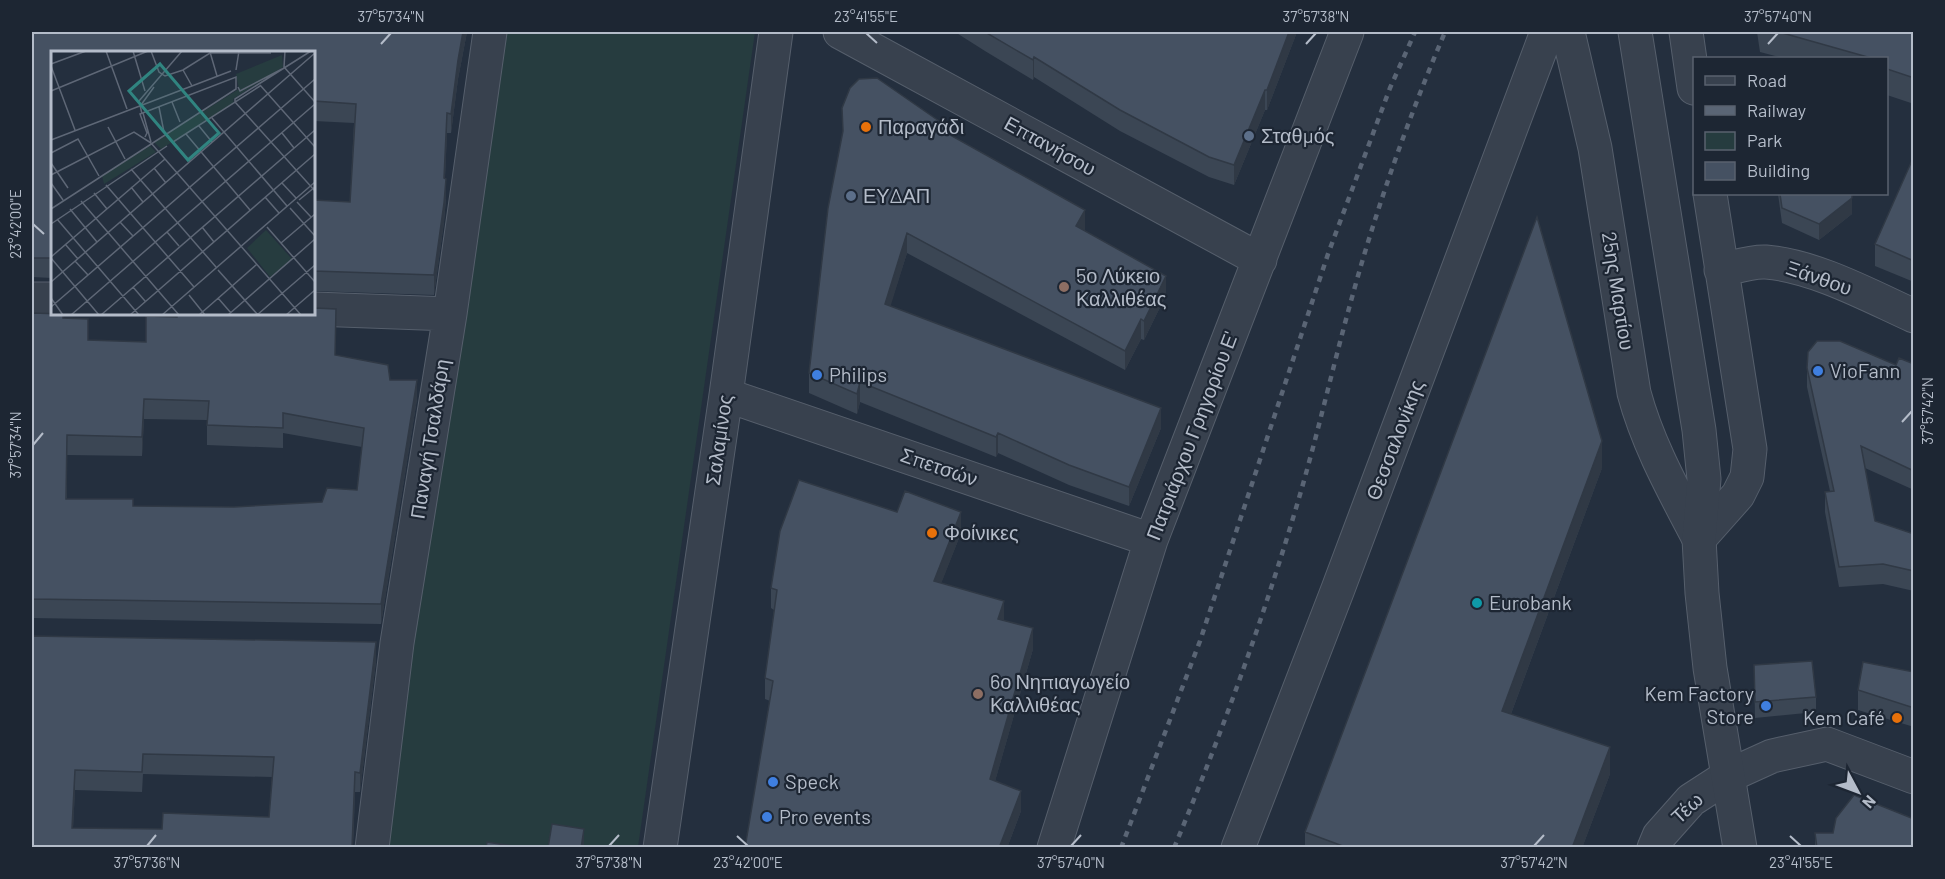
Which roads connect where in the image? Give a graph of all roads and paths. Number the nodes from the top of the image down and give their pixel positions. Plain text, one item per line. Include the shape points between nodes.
1 (490, 32) edge
2 (776, 32) edge
3 (840, 32) edge
4 (1347, 32) edge
5 (1547, 32) edge
6 (1568, 32) edge
7 (1635, 32) edge
8 (1686, 32) edge
9 (1693, 76) edge
10 (1710, 195) edge
11 (1260, 260) junction
12 (1721, 270) junction
13 (32, 299) edge
14 (51, 299) edge
15 (315, 309) edge
16 (450, 314) junction
17 (1914, 316) edge
18 (726, 395) junction
19 (1699, 539) junction
20 (1151, 540) junction
21 (1728, 776) junction
22 (1914, 777) edge
23 (372, 848) edge
24 (660, 848) edge
25 (1054, 848) edge
26 (1238, 848) edge
27 (1654, 848) edge
28 (1740, 848) edge

1 - 16 street, Παναγή Τσαλδάρη
2 - 18 street, Σαλαμίνος
3 - 11 street, Επτανήσου
4 - 11 street, Πατριάρχου Γρηγορίου Ε'
5 - 26 street, Θεσσαλονίκης
6 - 19 street, 25ης Μαρτίου via 1595,148 1634,393 1659,462
7 - 19 street, 25ης Μαρτίου via 1699,430 1704,479
8 - 9 street
10 - 12 street
11 - 20 street, Πατριάρχου Γρηγορίου Ε'
12 - 17 street, Ξάνθου via 1764,262 1793,266
12 - 19 street via 1750,450 1747,477 1738,495
13 - 14 street
15 - 16 street
16 - 23 street, Παναγή Τσαλδάρη via 381,642
18 - 20 street, Σπετσών
18 - 24 street, Σαλαμίνος
19 - 21 street, 25ης Μαρτίου via 1710,668
20 - 25 street, Πατριάρχου Γρηγορίου Ε'
21 - 22 street, Τέω via 1772,756 1827,744
21 - 27 street, Τέω via 1691,800 1659,836
21 - 28 street, 25ης Μαρτίου

